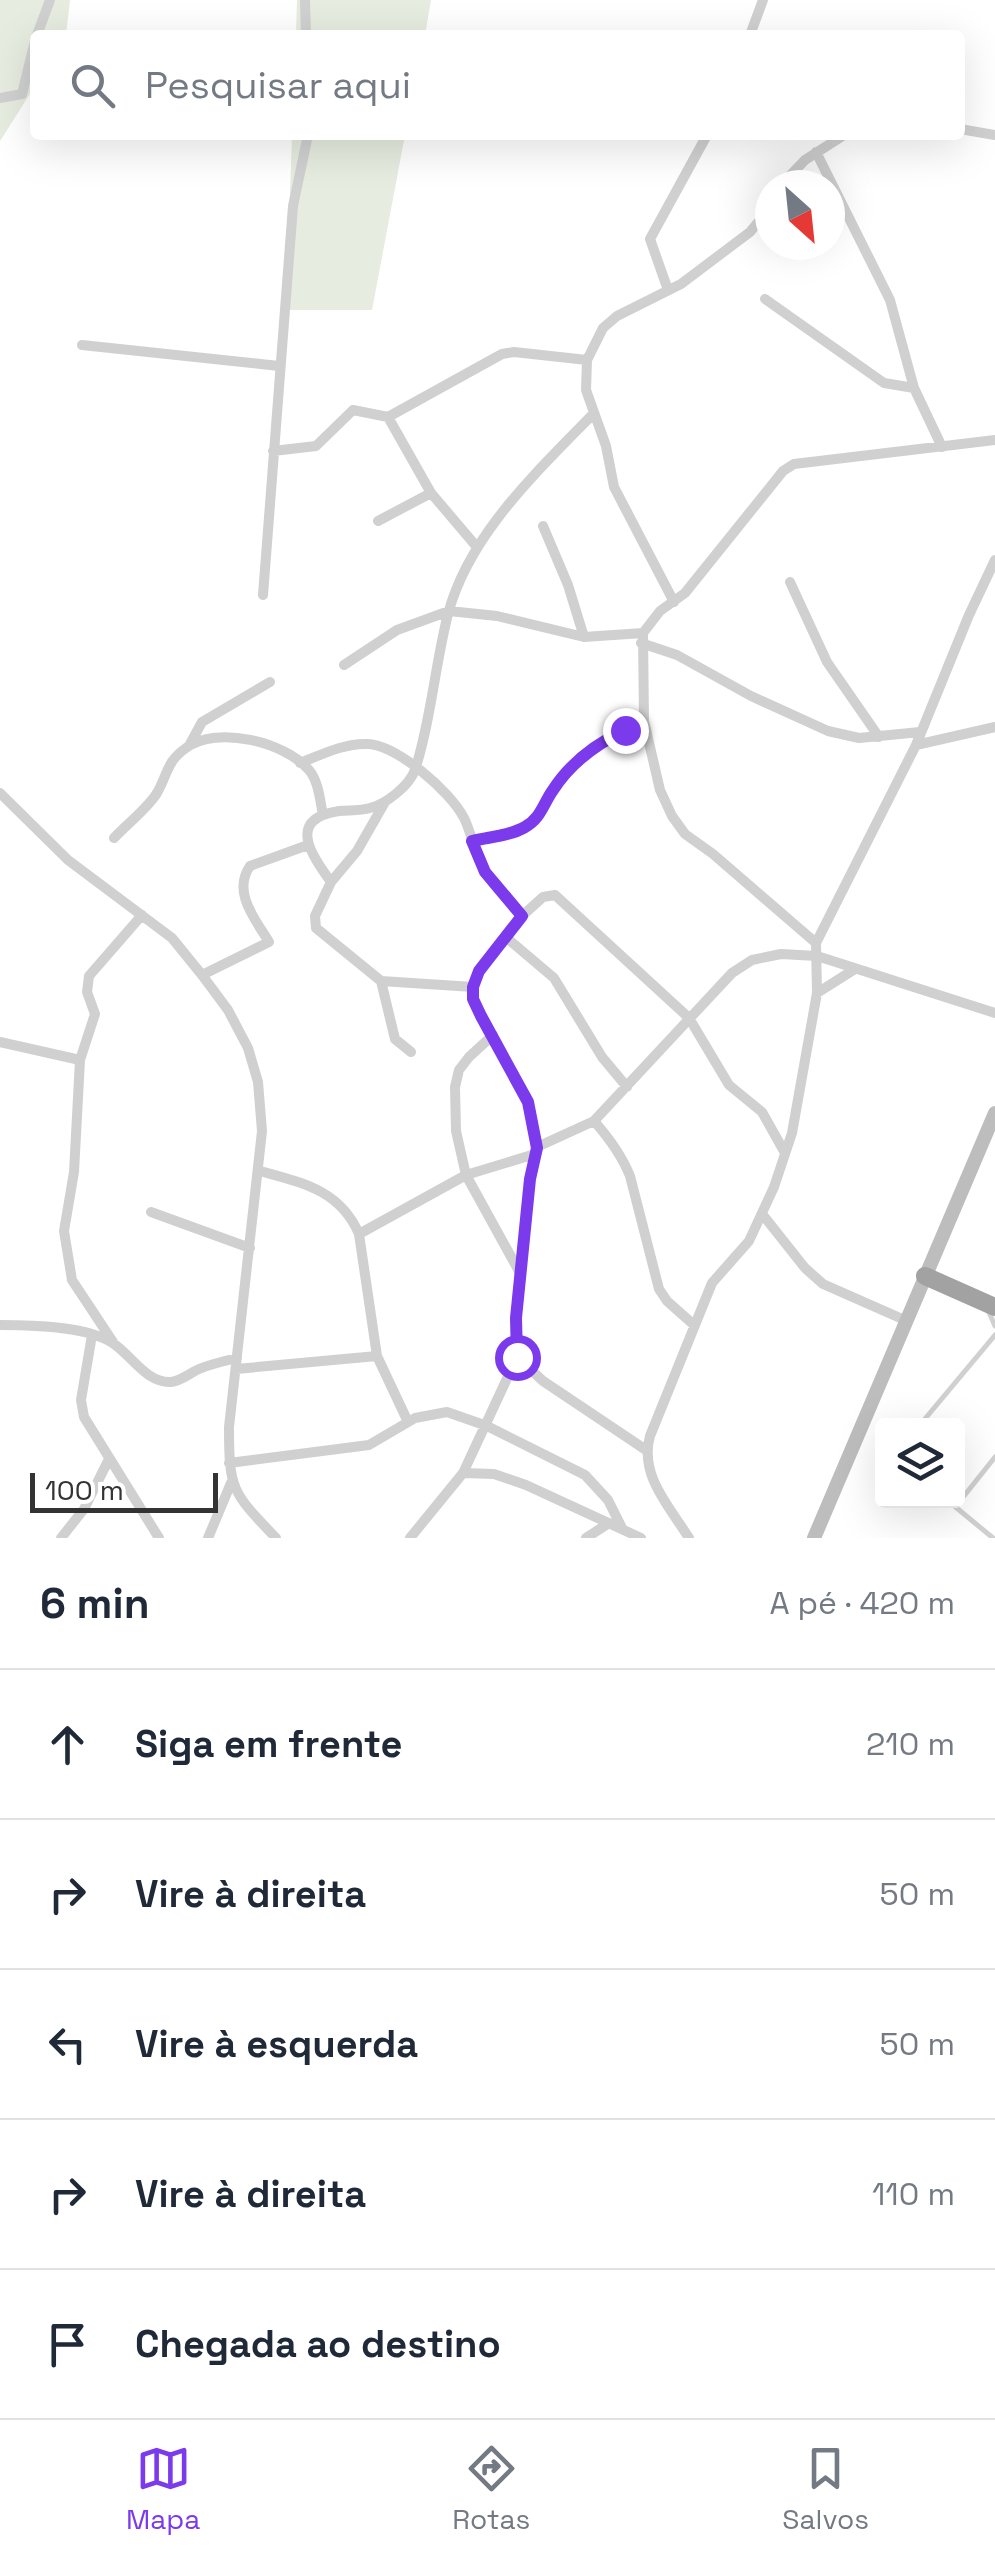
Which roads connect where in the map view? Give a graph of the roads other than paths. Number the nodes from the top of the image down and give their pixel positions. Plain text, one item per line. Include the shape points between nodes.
1 (50, 0) edge
2 (305, 0) edge
3 (763, 0) edge
4 (39, 30) edge
5 (306, 30) edge
6 (752, 30) edge
7 (30, 62) edge
8 (0, 98) edge
9 (965, 129) edge
10 (995, 135) edge
11 (307, 140) edge
12 (704, 140) edge
13 (836, 140) edge
14 (816, 152) junction
15 (797, 170) edge
16 (755, 226) edge
17 (668, 290) junction
18 (764, 299) dead end
19 (82, 345) dead end
20 (587, 360) junction
21 (279, 366) junction
22 (914, 388) junction
23 (594, 413) junction
24 (388, 417) junction
25 (995, 440) edge
26 (942, 447) junction
27 (273, 451) junction
28 (431, 493) junction
29 (378, 520) dead end
30 (542, 526) dead end
31 (476, 546) junction
32 (995, 560) edge
33 (790, 582) dead end
34 (263, 596) dead end
35 (674, 602) junction
36 (449, 611) junction
37 (584, 637) junction
38 (642, 638) junction
39 (344, 665) dead end
40 (270, 682) dead end
41 (644, 721) junction
42 (995, 727) edge
43 (920, 732) junction
44 (879, 737) junction
45 (189, 745) junction
46 (916, 745) junction
47 (300, 763) junction
48 (416, 767) junction
49 (0, 794) edge
50 (385, 801) junction
51 (323, 815) junction
52 (114, 838) dead end
53 (472, 841) junction
54 (308, 844) junction
55 (331, 882) junction
56 (142, 915) junction
57 (522, 916) junction
58 (508, 938) junction
59 (816, 943) junction
60 (817, 956) junction
61 (855, 969) junction
62 (202, 976) junction
63 (381, 981) junction
64 (473, 987) junction
65 (817, 993) junction
66 (995, 1012) edge
67 (689, 1018) junction
68 (493, 1035) junction
69 (0, 1042) edge
70 (411, 1052) dead end
71 (80, 1060) junction
72 (627, 1087) junction
73 (995, 1113) edge
74 (594, 1121) junction
75 (536, 1151) junction
76 (785, 1153) junction
77 (260, 1170) junction
78 (466, 1175) junction
79 (152, 1212) dead end
80 (763, 1215) junction
81 (359, 1234) junction
82 (250, 1248) junction
83 (521, 1274) junction
84 (925, 1276) junction
85 (989, 1304) edge
86 (907, 1321) junction
87 (694, 1324) junction
88 (0, 1326) edge
89 (995, 1326) edge
90 (92, 1335) junction
91 (995, 1335) edge
92 (114, 1342) junction
93 (377, 1356) junction
94 (517, 1357) junction
95 (236, 1364) junction
96 (926, 1418) edge
97 (408, 1422) junction
98 (487, 1426) junction
99 (646, 1450) junction
100 (995, 1458) edge
101 (109, 1459) junction
102 (229, 1464) junction
103 (463, 1473) junction
104 (231, 1483) junction
105 (965, 1495) edge
106 (958, 1508) edge
107 (609, 1522) junction
108 (622, 1528) junction
109 (61, 1538) edge
110 (159, 1538) edge
111 (208, 1538) edge
112 (276, 1538) edge
113 (410, 1538) edge
114 (586, 1538) edge
115 (640, 1538) edge
116 (690, 1538) edge
117 (814, 1538) edge
118 (993, 1538) edge

1 - 4 street
2 - 5 street
3 - 6 street
7 - 8 street via 22,94
9 - 10 street
11 - 21 street via 293,206
12 - 17 street via 650,239
13 - 14 street
14 - 15 street
14 - 22 street via 890,300
16 - 17 street
17 - 20 street via 603,328
18 - 22 street via 884,383
19 - 21 street
20 - 23 street
20 - 24 street via 502,354
21 - 27 street
22 - 26 street
23 - 31 street
23 - 35 street via 614,487
24 - 27 street via 353,410 316,446
24 - 28 street
25 - 26 street
26 - 35 street via 794,464
27 - 34 street
28 - 29 street
28 - 31 street
30 - 37 street
31 - 36 street
32 - 43 street
33 - 44 street via 827,662
35 - 38 street
36 - 37 street
36 - 39 street via 397,630
36 - 48 street
37 - 38 street
38 - 41 street
38 - 44 street via 810,724
40 - 45 street via 202,722
41 - 53 street via 598,743 570,768 528,826
41 - 59 street via 660,790 685,834
42 - 46 street
43 - 44 street
43 - 46 street
45 - 47 street via 234,736
45 - 52 street via 169,762 156,794
46 - 59 street
47 - 48 street via 366,744
47 - 51 street via 314,779
48 - 50 street
48 - 53 street via 454,804
49 - 56 street via 68,860
50 - 51 street
50 - 55 street via 358,851
51 - 54 street via 309,824
53 - 57 street via 485,872
54 - 55 street
54 - 62 street via 250,866 243,891 269,942
55 - 63 street via 316,928
56 - 62 street via 172,938
56 - 71 street via 89,976 95,1014
57 - 58 street
57 - 67 street via 555,895
58 - 64 street
58 - 72 street via 564,991
59 - 60 street
60 - 61 street
60 - 65 street
60 - 67 street via 752,960
61 - 65 street
61 - 66 street
62 - 77 street via 248,1048 258,1082
63 - 64 street
63 - 70 street via 395,1040
64 - 68 street
65 - 76 street
67 - 72 street
67 - 76 street via 729,1085 762,1112
68 - 75 street via 528,1102
68 - 78 street via 468,1056 455,1087
69 - 71 street
71 - 92 street via 66,1252 72,1280
72 - 74 street
73 - 84 main road
74 - 75 street
74 - 87 street via 624,1162 659,1289
75 - 78 street
75 - 83 street
76 - 80 street
77 - 81 street via 330,1195
77 - 82 street
78 - 81 street
78 - 83 street
79 - 82 street
80 - 86 street via 823,1284
80 - 87 street via 712,1283
81 - 93 street
82 - 95 street
83 - 94 street
84 - 85 highway
84 - 86 main road
85 - 89 lane
86 - 117 main road
87 - 99 street
88 - 90 street via 34,1324
90 - 92 street
90 - 101 street via 81,1408
91 - 96 lane
92 - 95 street via 136,1365 170,1382 212,1364
93 - 95 street
93 - 97 street
94 - 98 street
94 - 99 street via 543,1382
95 - 102 street
97 - 98 street via 447,1412
97 - 102 street via 369,1445
98 - 103 street
98 - 108 street via 585,1475
99 - 116 street via 648,1473
100 - 105 lane
101 - 109 street
101 - 110 street
102 - 104 street
103 - 107 street via 494,1474
103 - 113 street
104 - 111 street
104 - 112 street
106 - 118 lane
107 - 108 street
107 - 114 street
108 - 115 street

